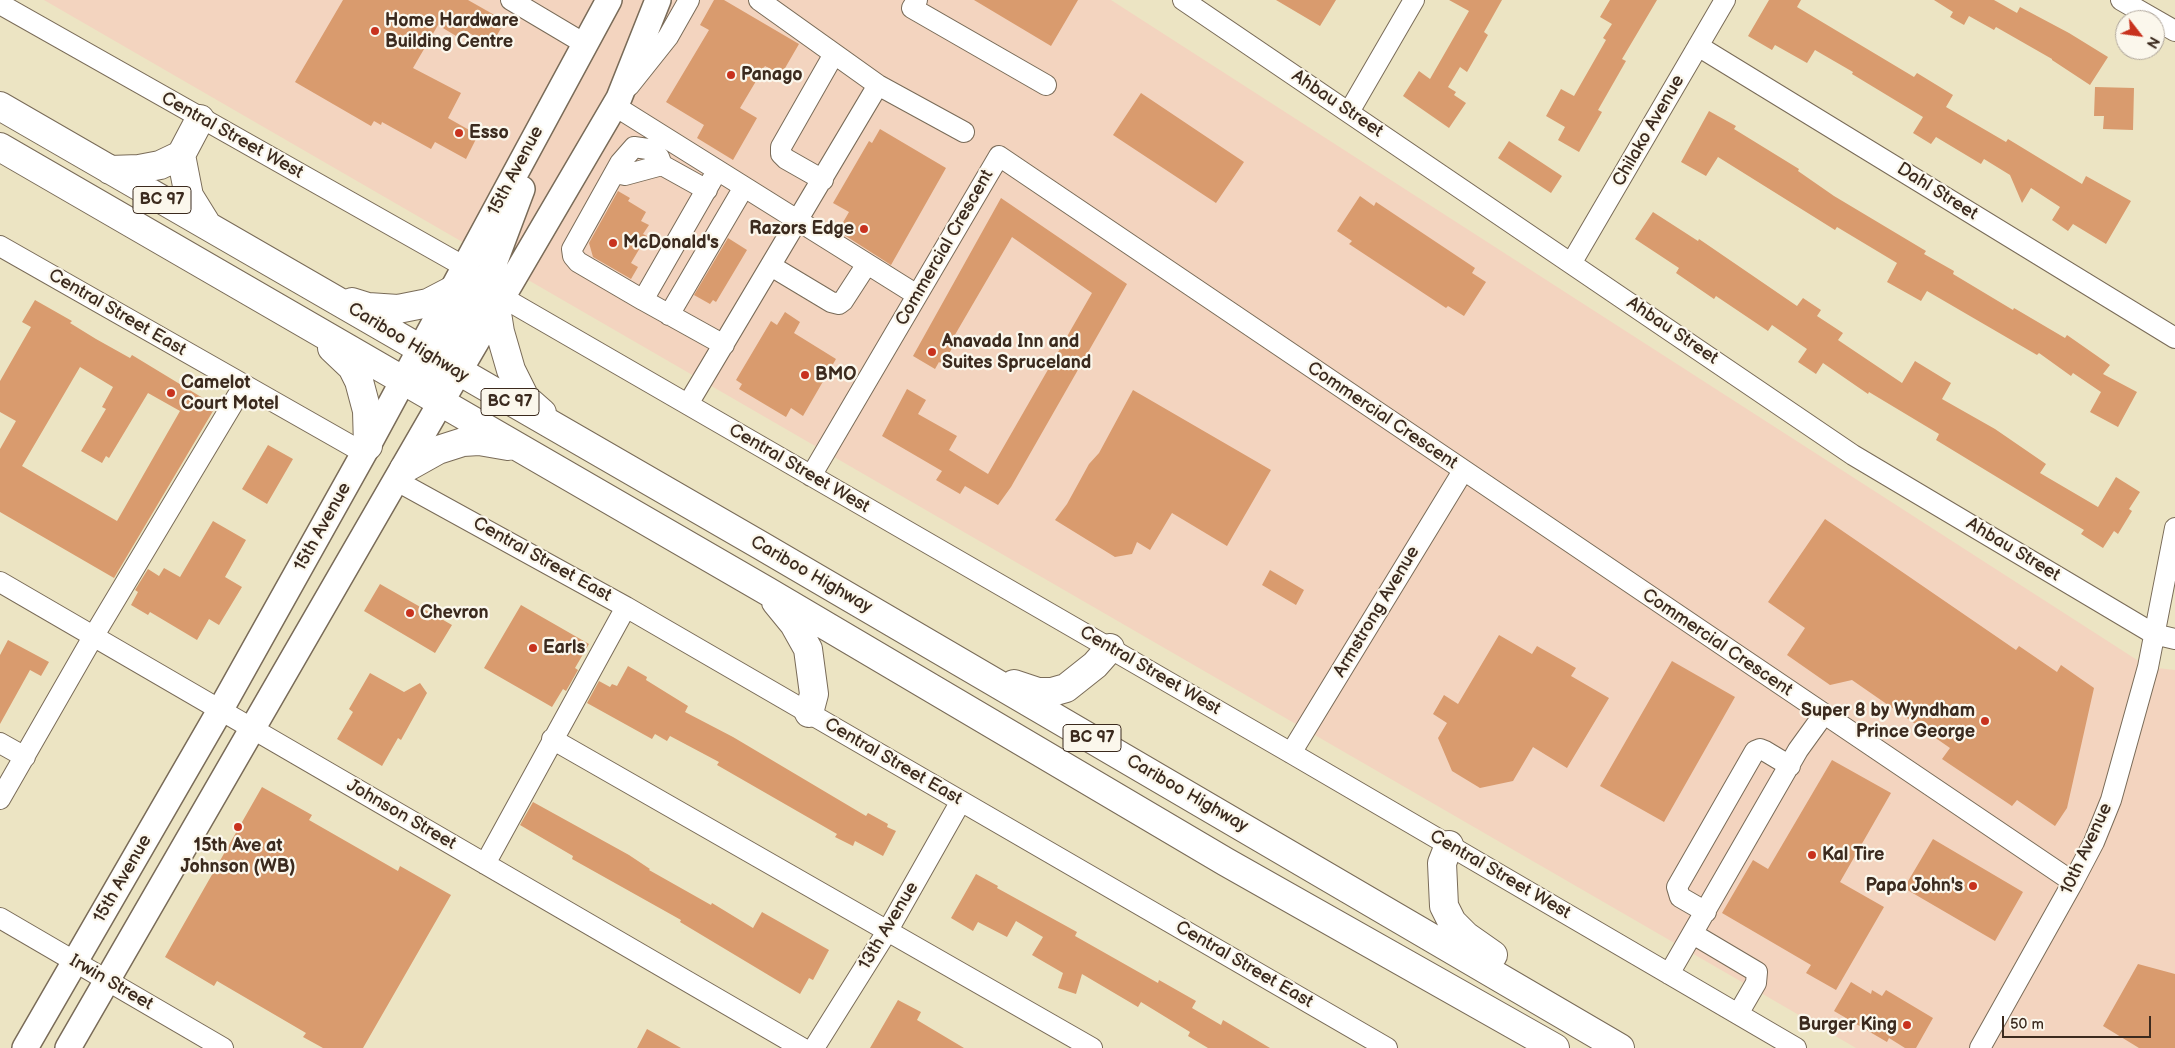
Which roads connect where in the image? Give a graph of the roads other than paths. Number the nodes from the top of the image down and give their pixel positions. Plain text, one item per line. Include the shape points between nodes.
1 (511, 0) edge
2 (609, 0) edge
3 (658, 0) edge
4 (689, 0) edge
5 (758, 0) edge
6 (917, 0) edge
7 (1183, 0) edge
8 (1414, 0) edge
9 (1725, 0) edge
10 (2121, 0) edge
11 (0, 4) edge
12 (2175, 31) edge
13 (585, 44) junction
14 (1698, 46) junction
15 (834, 54) junction
16 (878, 84) junction
17 (1046, 85) dead end
18 (617, 102) junction
19 (0, 106) edge
20 (1348, 112) junction
21 (200, 119) junction
22 (964, 132) dead end
23 (0, 147) edge
24 (181, 155) junction
25 (110, 170) junction
26 (718, 170) junction
27 (823, 180) junction
28 (744, 187) junction
29 (706, 190) junction
30 (798, 221) junction
31 (209, 228) junction
32 (0, 246) edge
33 (1572, 262) junction
34 (867, 264) junction
35 (771, 266) junction
36 (481, 287) junction
37 (324, 293) junction
38 (917, 295) junction
39 (643, 300) junction
40 (669, 315) junction
41 (307, 324) junction
42 (2175, 338) edge
43 (724, 345) junction
44 (439, 361) junction
45 (403, 380) junction
46 (244, 385) junction
47 (441, 402) junction
48 (688, 404) junction
49 (561, 432) junction
50 (366, 450) junction
51 (524, 450) junction
52 (1463, 471) junction
53 (400, 475) junction
54 (811, 476) junction
55 (2175, 528) edge
56 (0, 582) edge
57 (768, 591) junction
58 (626, 607) junction
59 (2154, 634) junction
60 (93, 636) junction
61 (2175, 639) edge
62 (1110, 648) junction
63 (975, 671) junction
64 (221, 710) junction
65 (809, 713) junction
66 (1824, 714) junction
67 (253, 728) junction
68 (552, 738) junction
69 (0, 743) edge
70 (1291, 753) junction
71 (25, 758) junction
72 (1790, 766) junction
73 (0, 799) edge
74 (961, 801) junction
75 (1449, 845) junction
76 (485, 864) junction
77 (2073, 882) junction
78 (1706, 912) junction
79 (0, 918) edge
80 (888, 930) junction
81 (1693, 934) junction
82 (75, 962) junction
83 (1669, 974) junction
84 (107, 980) junction
85 (1554, 1009) junction
86 (1738, 1014) junction
87 (1534, 1041) edge
88 (25, 1048) edge
89 (68, 1048) edge
90 (223, 1048) edge
91 (802, 1048) edge
92 (814, 1048) edge
93 (1092, 1048) edge
94 (1387, 1048) edge
95 (1555, 1048) edge
96 (1620, 1048) edge
97 (1796, 1048) edge
98 (1980, 1048) edge

1 - 13 street
2 - 13 main road, 15th Avenue
3 - 18 main road, 15th Avenue
4 - 18 street, 15th Avenue via 668,38
5 - 15 street
6 - 17 street via 912,8
7 - 20 street, Ahbau Street
8 - 20 street
9 - 14 street, Chilako Avenue
10 - 12 street
11 - 21 street, Central Street West
13 - 36 main road, 15th Avenue via 539,129 531,164
14 - 33 street, Chilako Avenue
14 - 42 street, Dahl Street
15 - 16 street
15 - 27 street via 781,146 781,154 786,159
16 - 22 street
16 - 27 street
18 - 26 street
18 - 36 main road, 15th Avenue
19 - 25 highway, Cariboo Highway / BC 97
20 - 33 street, Ahbau Street
21 - 24 highway
21 - 36 street, Central Street West
23 - 41 highway, Cariboo Highway / BC 97
24 - 25 highway via 139,170
24 - 31 highway via 190,196
25 - 31 highway, Cariboo Highway / BC 97
26 - 28 street
26 - 29 street
27 - 30 street
28 - 30 street
28 - 40 street
29 - 39 street
29 - 39 street via 662,165 656,153 648,149 634,147 627,152 572,249 578,262
30 - 34 street
30 - 35 street
31 - 37 highway, Cariboo Highway / BC 97
32 - 46 street, Central Street East
33 - 59 street, Ahbau Street via 1853,455
34 - 35 street via 839,304
34 - 38 street
35 - 43 street
36 - 37 highway via 398,309 368,307
36 - 44 highway
36 - 44 main road, 15th Avenue
36 - 48 street, Central Street West
36 - 49 highway via 500,332 511,370 526,398
37 - 44 highway, Cariboo Highway / BC 97
38 - 52 street, Commercial Crescent via 999,156
38 - 54 street, Commercial Crescent
39 - 40 street
40 - 43 street
41 - 45 highway, Cariboo Highway / BC 97
41 - 50 highway via 352,367 359,381 367,411
43 - 48 street
44 - 45 main road, 15th Avenue
44 - 47 highway via 431,374
44 - 49 highway, Cariboo Highway / BC 97
45 - 47 highway, Cariboo Highway / BC 97
45 - 50 main road, 15th Avenue
46 - 50 street, Central Street East
46 - 60 street
47 - 51 highway, Cariboo Highway / BC 97
47 - 53 main road, 15th Avenue
48 - 54 street, Central Street West
49 - 63 highway, Cariboo Highway / BC 97
50 - 64 main road, 15th Avenue
51 - 53 highway via 479,441 463,442 438,450
51 - 57 highway, Cariboo Highway / BC 97
52 - 66 street, Commercial Crescent
52 - 70 street, Armstrong Avenue
53 - 58 street, Central Street East
53 - 67 main road, 15th Avenue
54 - 62 street, Central Street West
55 - 59 street, 10th Avenue
56 - 60 street, Johnson Street
57 - 65 highway via 794,624 808,649 814,694
57 - 87 highway, Cariboo Highway / BC 97
58 - 65 street, Central Street East
58 - 68 street
59 - 61 street, Ahbau Street
59 - 77 street, 10th Avenue via 2148,668 2111,800
60 - 64 street, Johnson Street
60 - 71 street
62 - 63 highway via 1066,688 1052,692 1038,692
62 - 70 street, Central Street West
63 - 85 highway, Cariboo Highway / BC 97
64 - 67 street, Johnson Street
64 - 82 main road, 15th Avenue
65 - 74 street, Central Street East
66 - 72 street
66 - 77 street, Commercial Crescent
67 - 76 street, Johnson Street
67 - 84 main road, 15th Avenue
68 - 76 street
68 - 80 street
69 - 71 street
70 - 75 street, Central Street West
71 - 73 street
72 - 78 street
72 - 78 street via 1765,751 1755,751 1721,810 1677,887 1680,897
74 - 80 street, 13th Avenue
74 - 94 street, Central Street East
75 - 83 street, Central Street West
75 - 85 highway via 1442,863 1444,906 1452,922 1466,936 1522,976
76 - 91 street, Johnson Street
77 - 98 street, 10th Avenue
78 - 81 street
79 - 82 street, Irwin Street
80 - 92 street, 13th Avenue
80 - 93 street
81 - 83 street
81 - 86 street via 1757,972 1756,983
82 - 84 street, Irwin Street
82 - 88 main road, 15th Avenue
83 - 86 street, Central Street West
84 - 89 main road, 15th Avenue
84 - 90 street, Irwin Street
85 - 96 highway, Cariboo Highway / BC 97
86 - 97 street, Central Street West
87 - 95 highway, Cariboo Highway / BC 97

